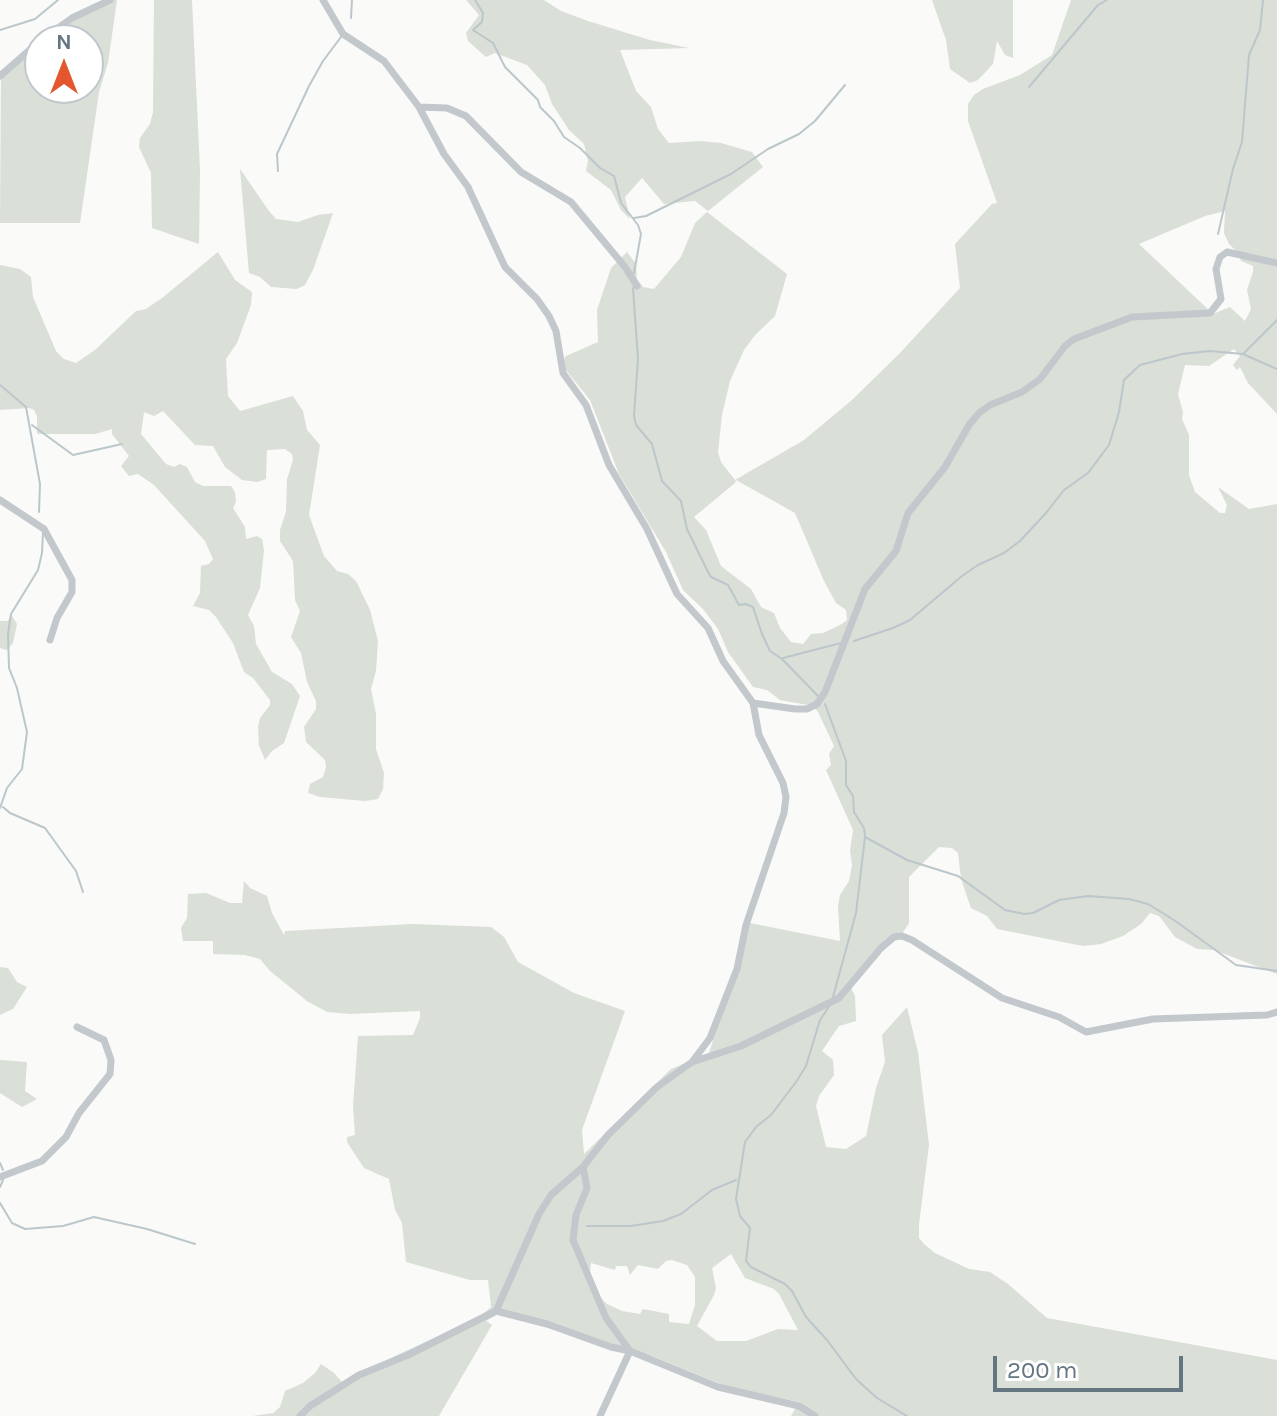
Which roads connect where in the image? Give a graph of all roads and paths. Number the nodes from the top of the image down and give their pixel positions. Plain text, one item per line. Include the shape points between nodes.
1 (110, 0) edge
2 (323, 0) edge
3 (63, 24) edge
4 (24, 54) edge
5 (0, 76) edge
6 (419, 107) junction
7 (1277, 263) edge
8 (637, 286) dead end
9 (0, 500) edge
10 (50, 640) dead end
11 (753, 703) junction
12 (1277, 1012) edge
13 (77, 1027) dead end
14 (692, 1062) junction
15 (583, 1167) junction
16 (0, 1177) edge
17 (496, 1311) junction
18 (630, 1351) junction
19 (300, 1416) edge
20 (600, 1416) edge
21 (815, 1416) edge

1 - 3 street
2 - 6 street via 343,34 384,61
4 - 5 street
6 - 8 street via 447,108 466,116 521,172 571,202
6 - 11 street via 468,187 505,267 549,316 563,373 586,405 599,445 677,594 708,628 723,661
7 - 11 street via 1227,252 1216,269 1221,299 1210,313 1132,317 1074,339 1040,379 979,413 908,513 896,551 865,589 817,704 795,709
9 - 10 street via 44,529 72,580 72,592
11 - 14 street via 759,735 785,791 786,806 730,990 707,1045
12 - 14 street via 1153,1019 1086,1032 992,993 898,936 881,948 839,998 741,1046
13 - 16 street via 104,1040 110,1074 66,1137 42,1161
14 - 15 street via 657,1087
15 - 17 street via 551,1195 539,1214
15 - 18 street via 587,1188 573,1240 606,1318
17 - 18 street
17 - 19 street via 359,1375
18 - 20 street
18 - 21 street via 705,1383 799,1406

